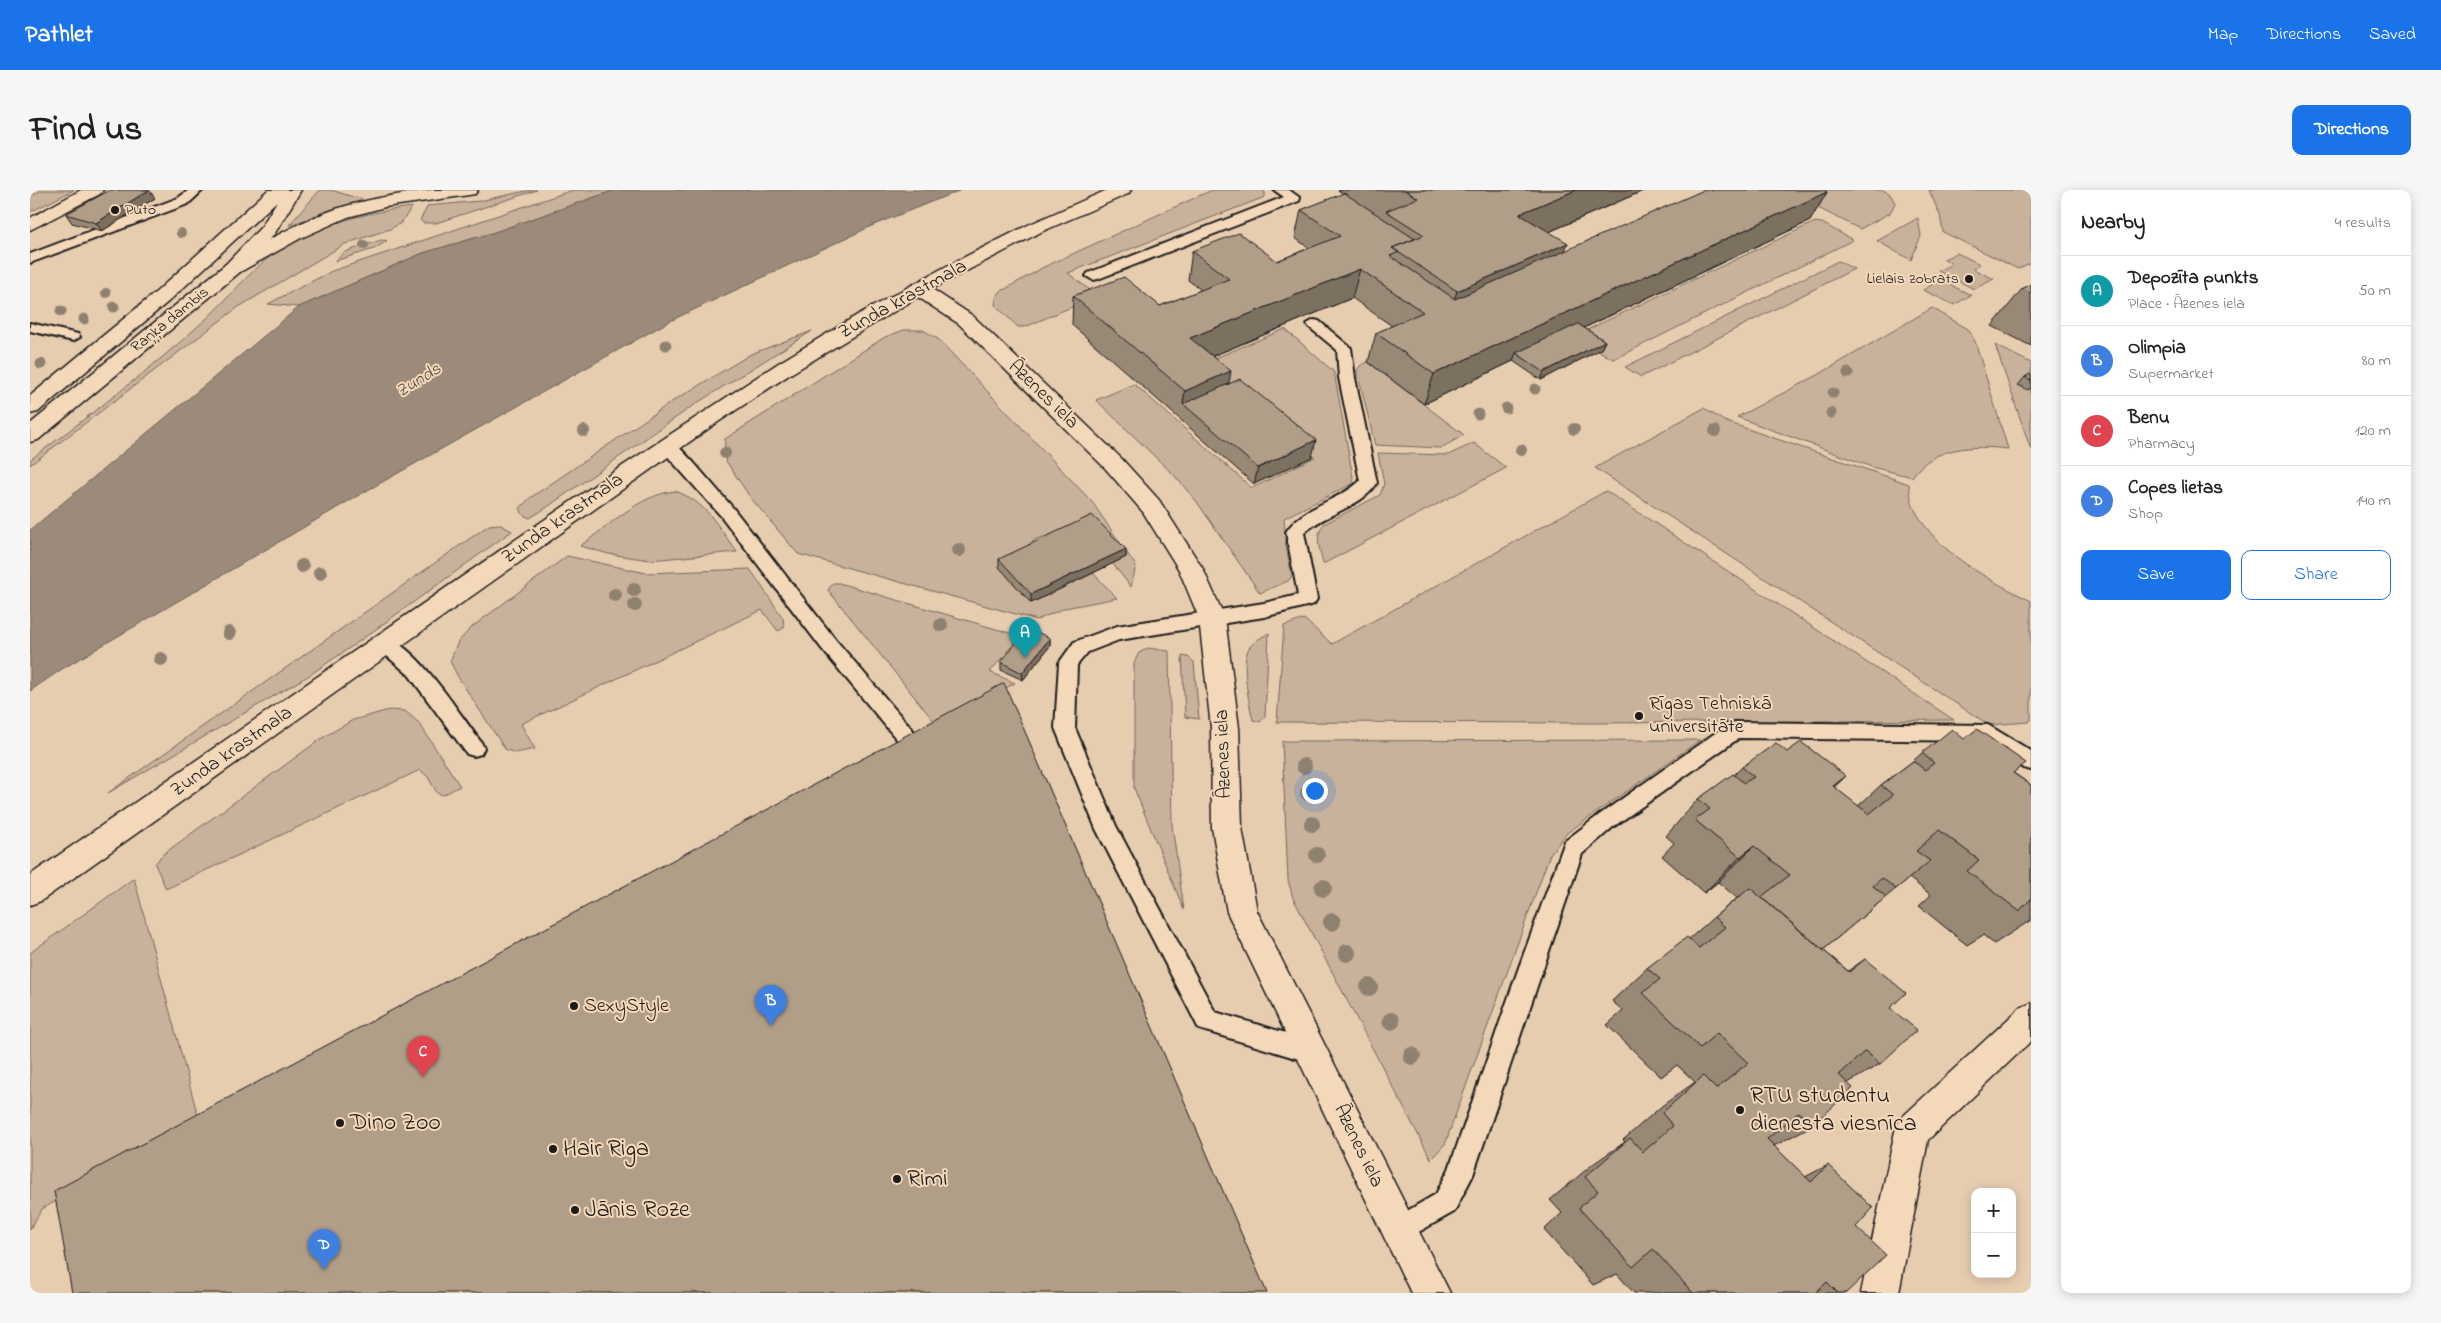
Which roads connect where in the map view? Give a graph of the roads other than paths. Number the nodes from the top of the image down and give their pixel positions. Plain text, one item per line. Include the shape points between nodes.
1 (198, 190) edge
2 (278, 190) edge
3 (292, 190) edge
4 (369, 190) edge
5 (469, 190) edge
6 (1122, 190) edge
7 (1280, 190) edge
8 (94, 191) edge
9 (247, 196) dead end
10 (424, 198) junction
11 (30, 225) edge
12 (228, 235) junction
13 (30, 259) edge
14 (234, 268) junction
15 (1093, 276) dead end
16 (918, 289) junction
17 (1314, 324) edge
18 (30, 328) edge
19 (73, 336) dead end
20 (30, 407) edge
21 (30, 434) edge
22 (668, 446) junction
23 (1212, 618) junction
24 (387, 645) junction
25 (915, 746) edge
26 (474, 748) dead end
27 (2031, 762) edge
28 (30, 892) edge
29 (2031, 1019) edge
30 (1312, 1051) junction
31 (1400, 1230) junction
32 (1431, 1293) edge
33 (1880, 1293) edge

1 - 13 lane via 183,200
2 - 12 street, Raņķa dambis
3 - 14 street, Raņķa dambis via 269,229
4 - 10 street via 391,196
5 - 10 street
6 - 16 street, Zunda krastmala via 1082,206
7 - 15 lane via 1294,198
8 - 11 street
9 - 12 street
10 - 14 street via 386,202 336,215 284,238
12 - 20 street, Raņķa dambis via 162,297
14 - 21 street, Raņķa dambis
16 - 22 street, Zunda krastmala via 741,395
16 - 23 street, Āzenes iela via 966,320 1113,463 1151,506 1191,569
17 - 23 lane via 1344,348 1369,484 1362,492 1304,522 1295,532 1308,598 1264,610
18 - 19 lane
22 - 24 street, Zunda krastmala
22 - 25 lane via 691,468 824,638
23 - 30 street, Āzenes iela via 1226,728 1227,828 1242,912
23 - 30 lane via 1116,633 1082,647 1068,663 1065,728 1107,829 1207,1021
24 - 26 lane via 416,670
24 - 28 street, Zunda krastmala
27 - 31 lane via 1988,733 1735,730 1606,820 1573,848 1460,1176 1444,1203
29 - 33 street via 1912,1131
30 - 31 street, Āzenes iela
31 - 32 street, Āzenes iela

